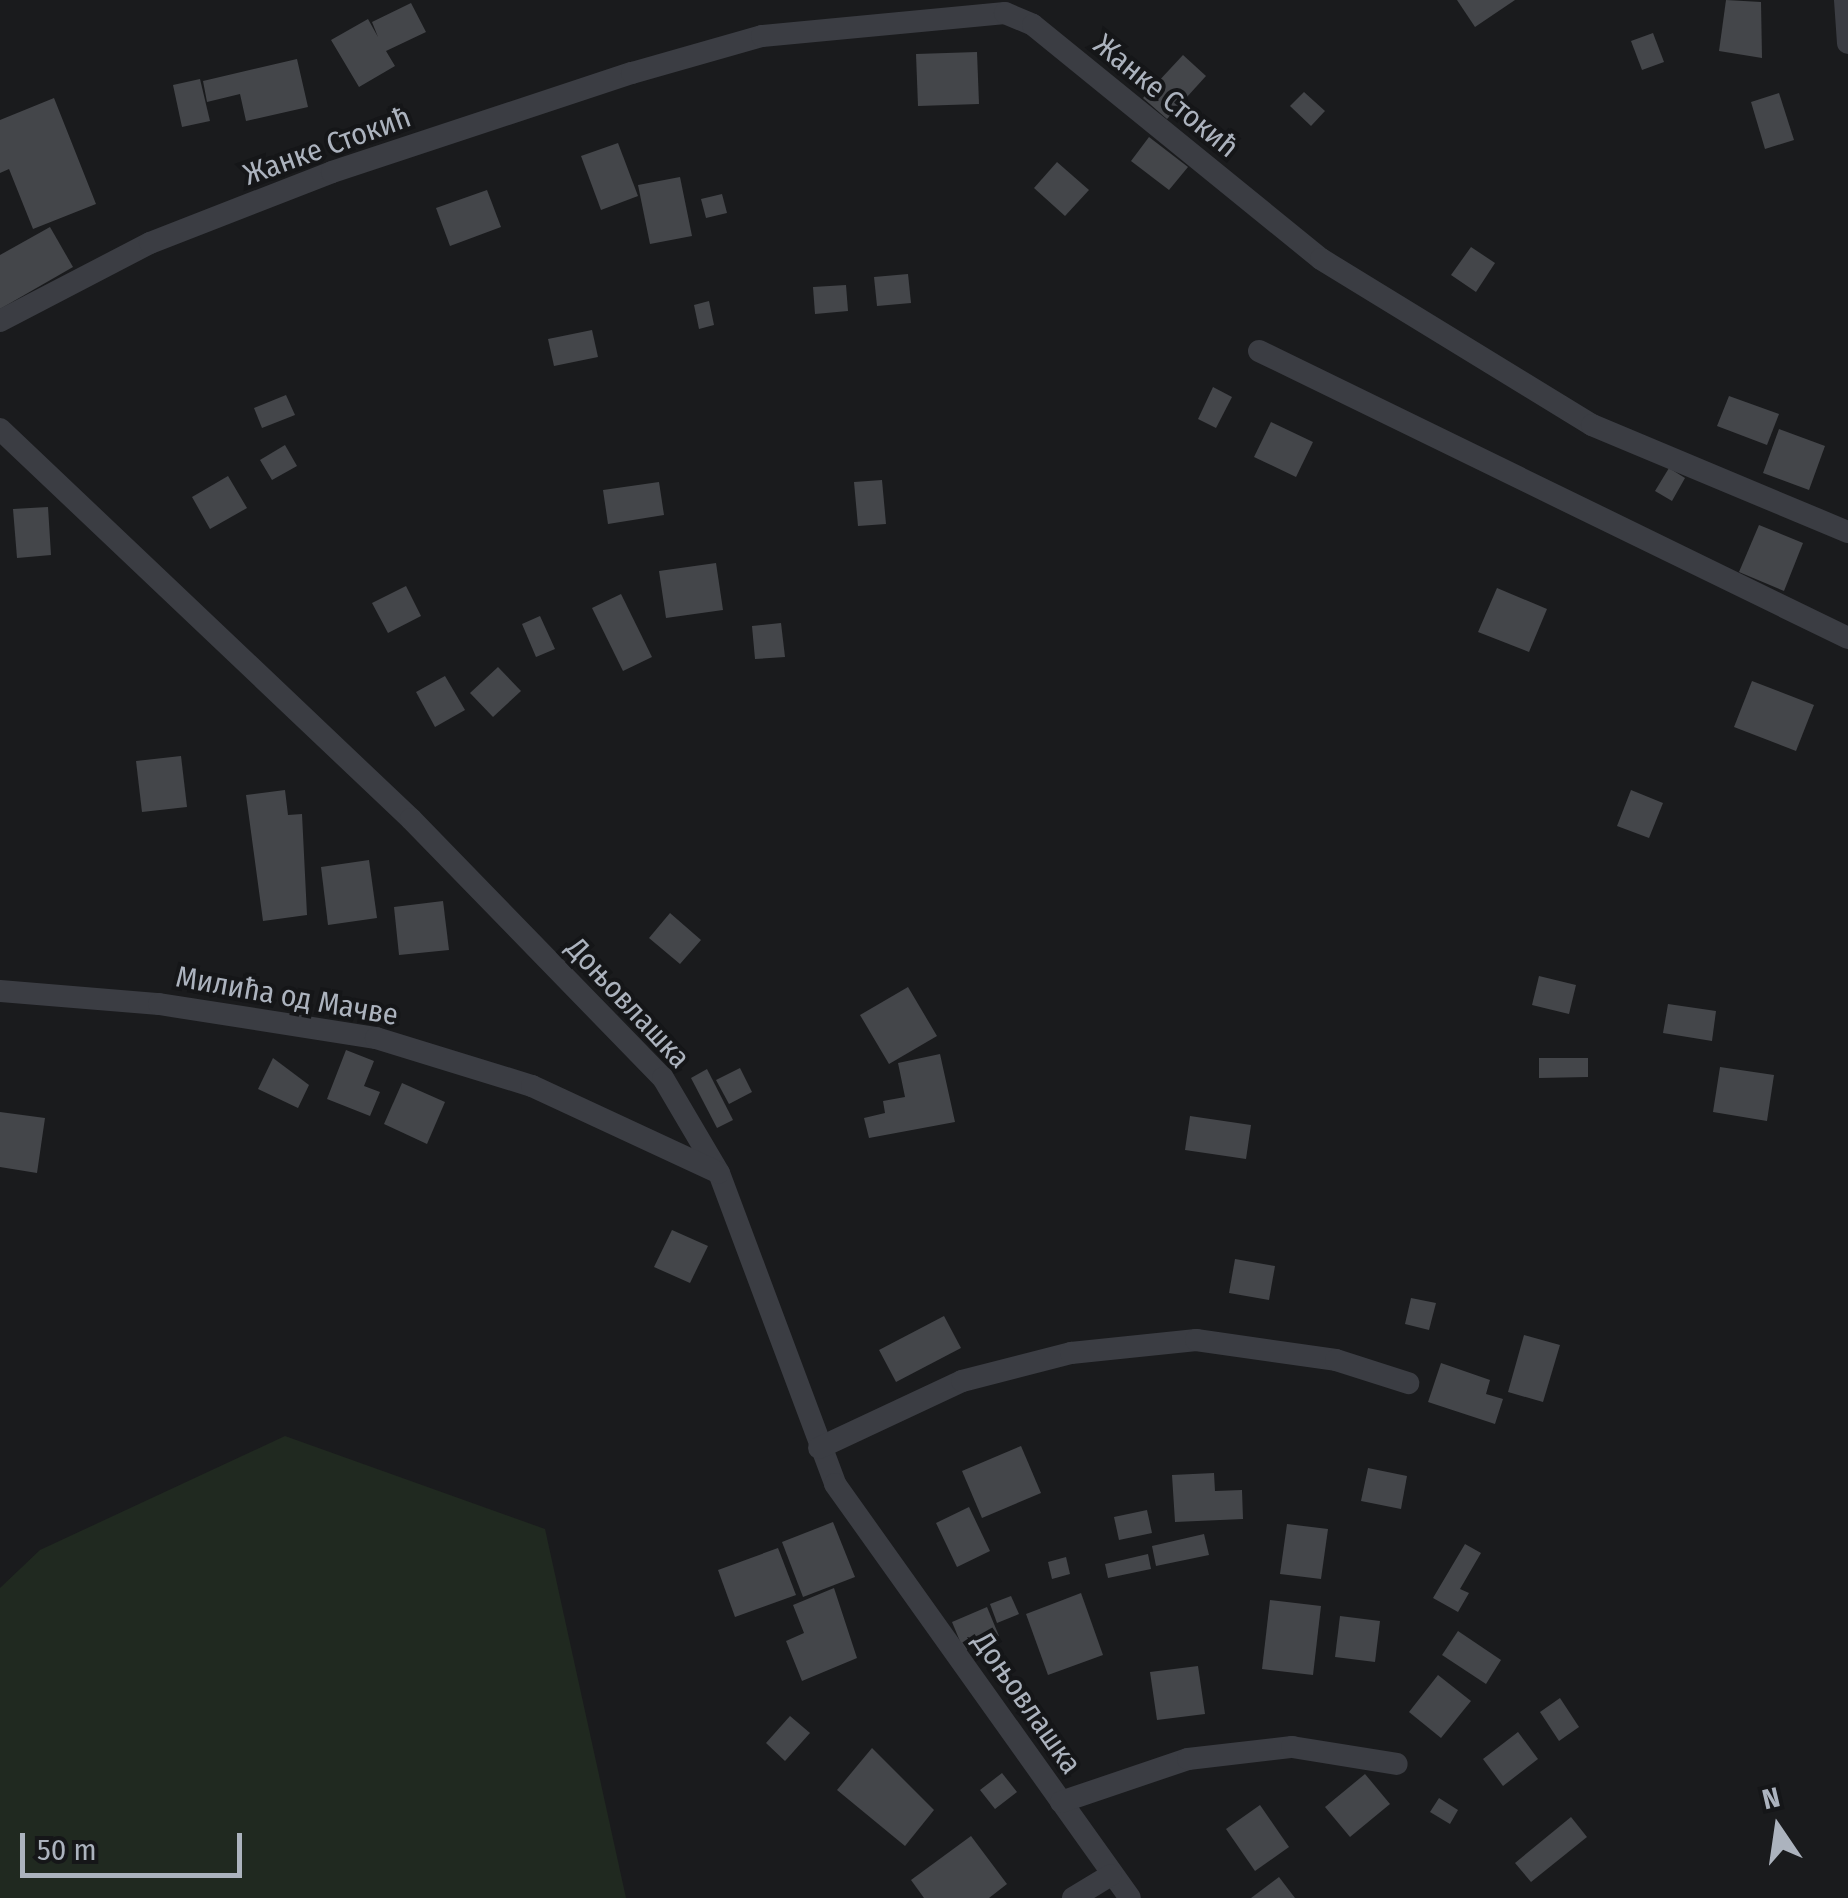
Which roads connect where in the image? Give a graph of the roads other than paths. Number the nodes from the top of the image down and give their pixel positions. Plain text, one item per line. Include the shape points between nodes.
1 (1845, 0) edge
2 (1848, 42) edge
3 (0, 321) edge
4 (1259, 351) dead end
5 (0, 429) edge
6 (1848, 532) edge
7 (1848, 638) edge
8 (0, 991) edge
9 (719, 1172) junction
10 (1408, 1383) dead end
11 (819, 1448) junction
12 (1397, 1764) dead end
13 (1061, 1802) junction
14 (1110, 1875) junction
15 (1074, 1898) edge
16 (1130, 1898) edge

1 - 2 street
3 - 6 street, Жанке Стокић via 187,229 632,73 762,36 1005,14 1034,24 1338,269 1592,425
4 - 7 street
5 - 9 street, Доњовлашка via 411,820 650,1065
8 - 9 street, Милића од Мачве via 159,1004 376,1038 532,1086
9 - 11 street, Доњовлашка
10 - 11 street via 1336,1360 1196,1340 1071,1353 962,1381
11 - 13 street, Доњовлашка via 835,1484
12 - 13 street via 1292,1747 1188,1759
13 - 14 street, Доњовлашка
14 - 15 street
14 - 16 street, Доњовлашка

